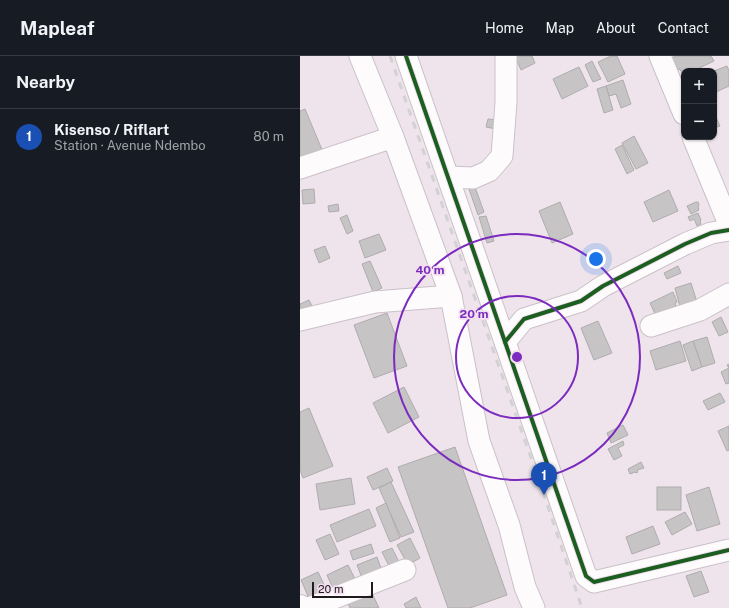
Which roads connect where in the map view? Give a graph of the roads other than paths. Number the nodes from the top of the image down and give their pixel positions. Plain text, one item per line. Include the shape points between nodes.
1 (360, 56) edge
2 (406, 56) edge
3 (506, 56) edge
4 (660, 56) edge
5 (681, 107) edge
6 (393, 137) junction
7 (694, 140) edge
8 (300, 168) edge
9 (448, 177) junction
10 (729, 224) edge
11 (729, 230) edge
12 (729, 294) edge
13 (451, 296) junction
14 (300, 320) edge
15 (651, 326) dead end
16 (505, 342) junction
17 (729, 550) edge
18 (405, 570) dead end
19 (309, 608) edge
20 (534, 608) edge

1 - 6 street
2 - 9 street
3 - 9 street via 502,156 489,171 473,178
4 - 5 street
6 - 8 street
6 - 13 street
7 - 10 street
9 - 16 street
11 - 16 street via 711,233 685,244 603,286 581,301 524,319
12 - 15 street via 700,310
13 - 14 street via 375,302
13 - 20 street via 480,441
16 - 17 street via 586,576 594,582
18 - 19 street

